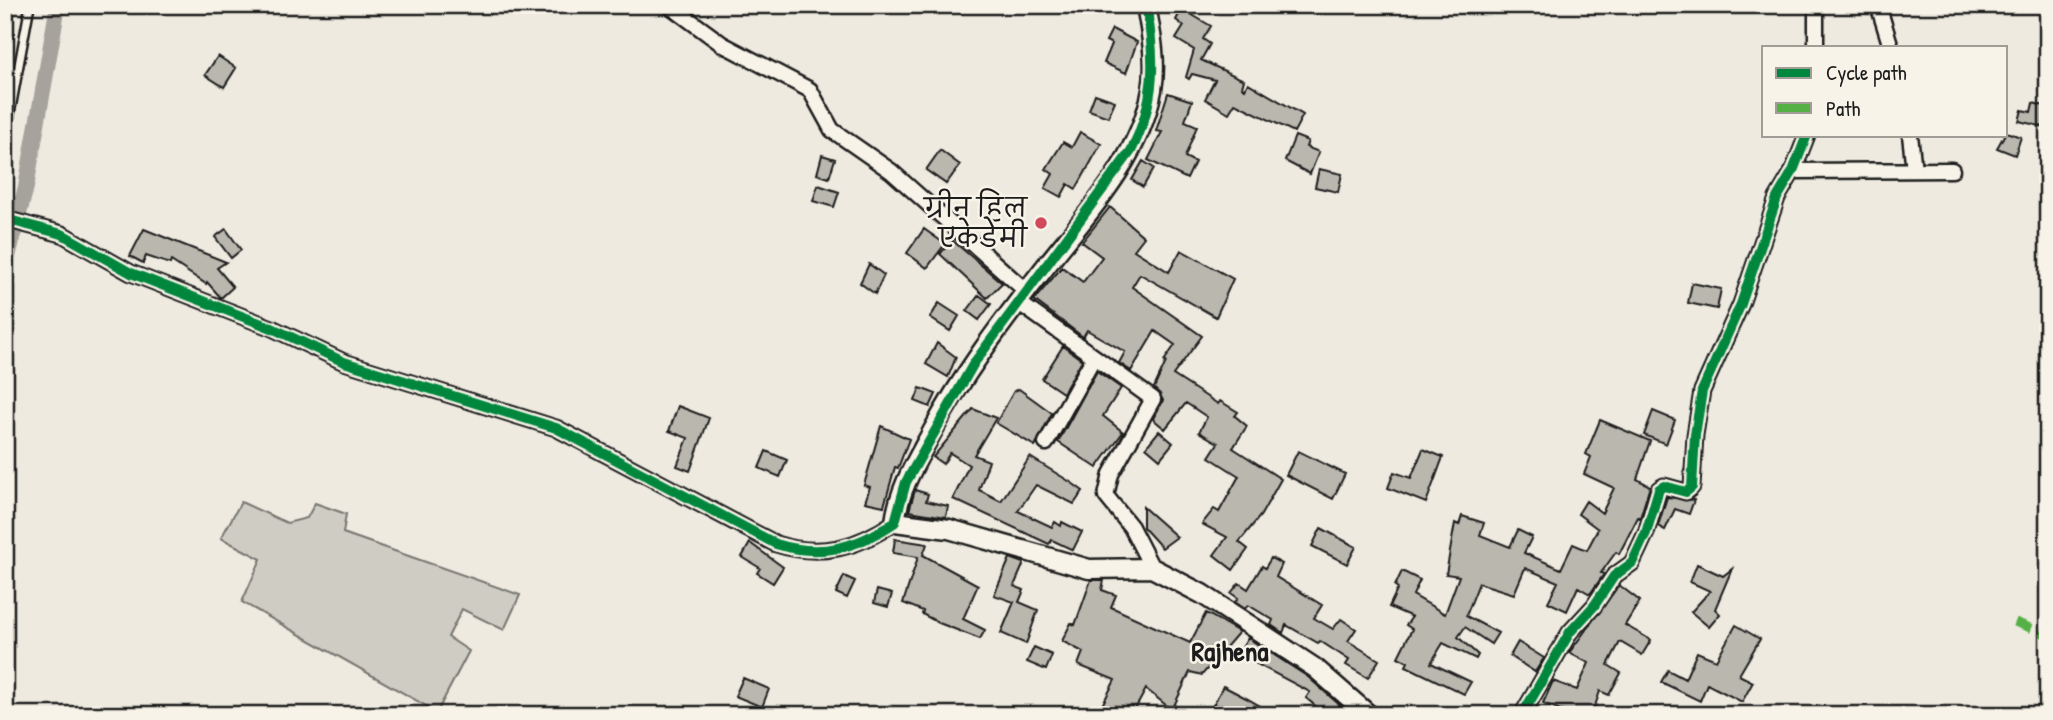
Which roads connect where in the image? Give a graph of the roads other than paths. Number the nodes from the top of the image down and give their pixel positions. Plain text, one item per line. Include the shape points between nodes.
1 (30, 5) edge
2 (669, 5) edge
3 (1146, 5) edge
4 (1816, 5) edge
5 (1878, 5) edge
6 (1816, 46) edge
7 (1891, 46) edge
8 (1807, 136) edge
9 (1910, 136) edge
10 (5, 141) edge
11 (1914, 170) junction
12 (1952, 170) dead end
13 (1793, 171) junction
14 (5, 219) edge
15 (1022, 297) junction
16 (1094, 357) junction
17 (1046, 443) dead end
18 (895, 522) junction
19 (1152, 569) junction
20 (1369, 715) edge
21 (1521, 715) edge

1 - 10 lane
2 - 15 street via 722,44 810,90 832,130 891,171
3 - 15 street via 1154,74 1139,136 1118,172
4 - 6 street
5 - 7 street
8 - 13 street
9 - 11 street
11 - 12 street
11 - 13 street
13 - 21 street via 1777,198 1741,304 1702,391 1692,487 1686,492 1664,486 1659,489 1632,563 1614,576 1570,632
14 - 18 street via 55,231 131,273 272,328 344,362 556,428 776,544 809,552 837,550
15 - 16 street
15 - 18 street via 939,419 906,482
16 - 17 street
16 - 19 street via 1153,399 1111,474 1106,496 1130,527
18 - 19 street via 949,529 1089,569
19 - 20 street via 1202,594 1315,668

